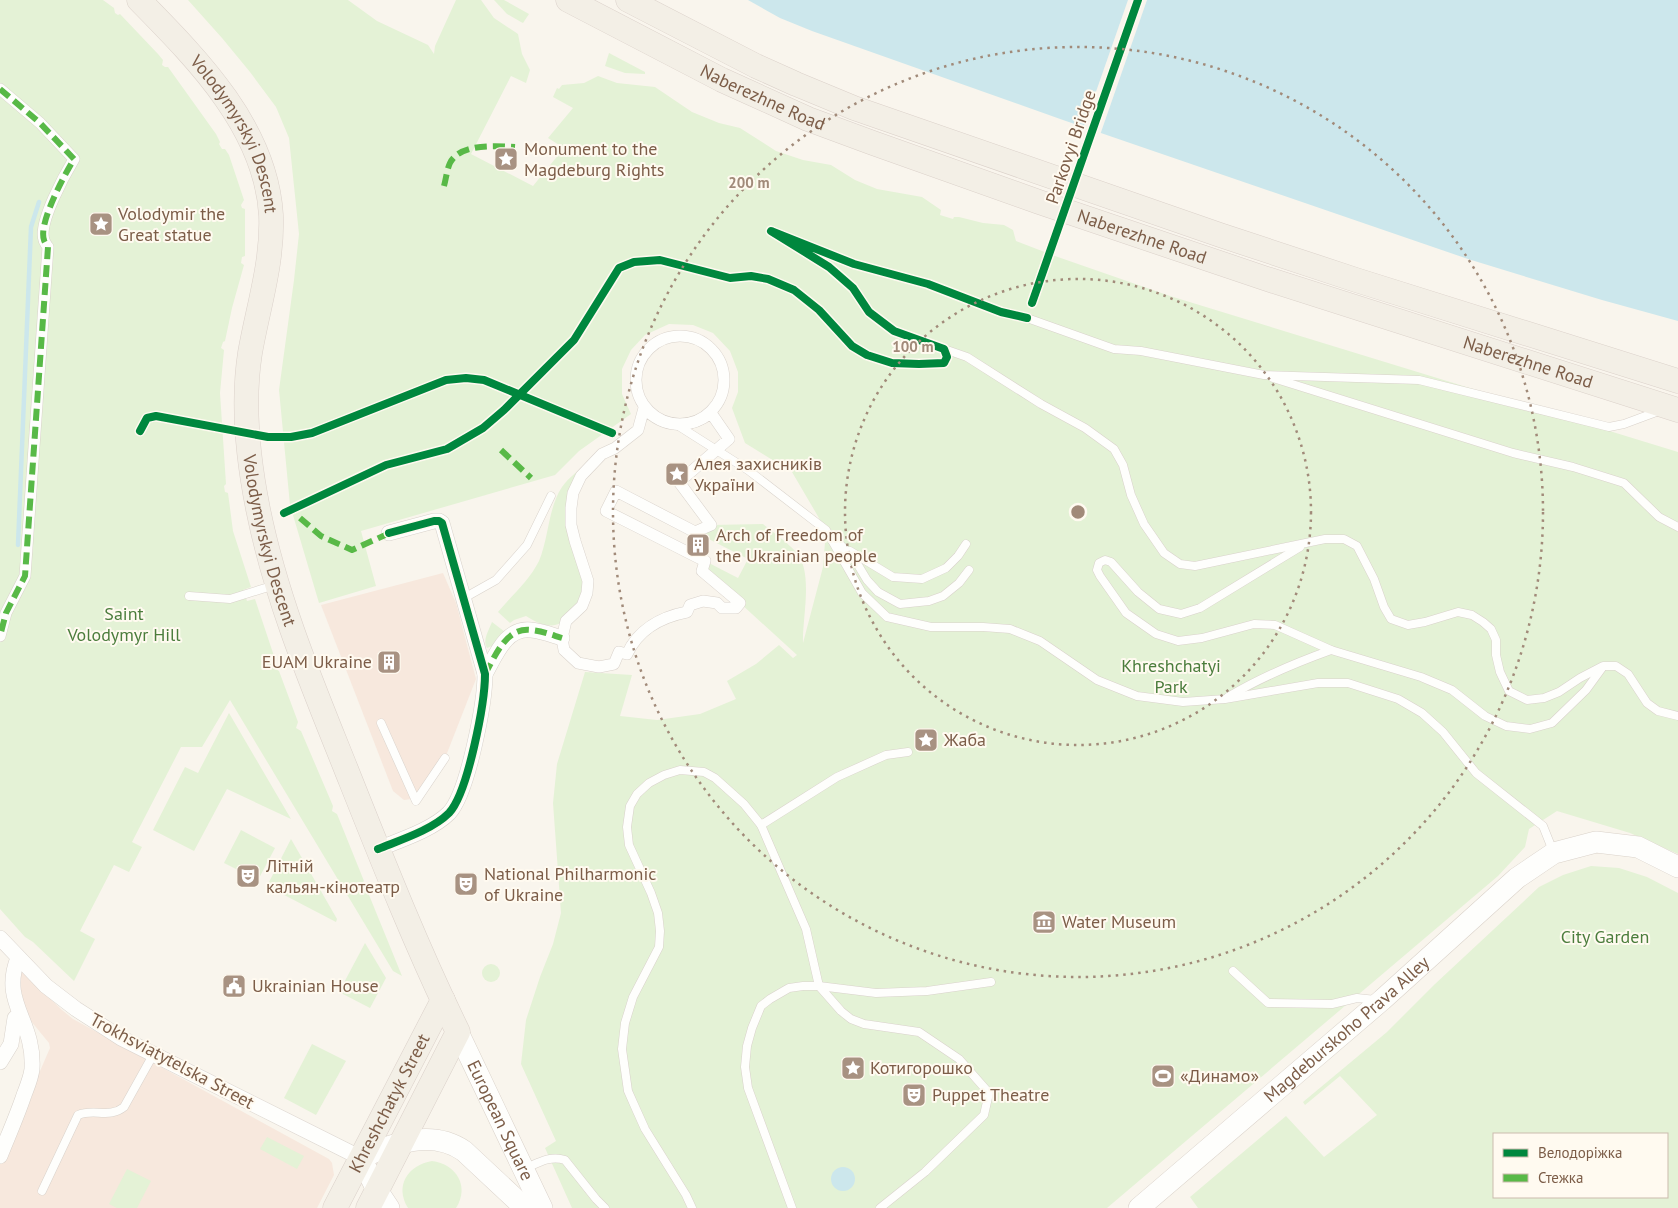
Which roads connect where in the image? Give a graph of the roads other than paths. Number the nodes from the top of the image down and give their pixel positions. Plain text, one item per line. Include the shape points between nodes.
1 (139, 0) edge
2 (568, 0) edge
3 (628, 0) edge
4 (0, 89) edge
5 (1028, 318) dead end
6 (944, 349) dead end
7 (1264, 375) junction
8 (1678, 381) edge
9 (1673, 408) edge
10 (659, 420) junction
11 (677, 425) junction
12 (717, 450) junction
13 (552, 496) dead end
14 (1678, 526) edge
15 (389, 533) dead end
16 (836, 543) junction
17 (966, 544) dead end
18 (1304, 544) junction
19 (969, 570) dead end
20 (277, 585) junction
21 (189, 596) dead end
22 (464, 598) junction
23 (0, 636) edge
24 (562, 638) junction
25 (1331, 650) junction
26 (1603, 666) junction
27 (485, 674) junction
28 (1225, 699) junction
29 (1678, 716) edge
30 (381, 723) dead end
31 (908, 752) dead end
32 (445, 758) dead end
33 (762, 824) junction
34 (378, 849) junction
35 (1554, 853) junction
36 (1678, 867) edge
37 (0, 938) edge
38 (18, 958) junction
39 (1233, 971) dead end
40 (991, 982) dead end
41 (819, 986) junction
42 (443, 1000) junction
43 (1382, 1000) junction
44 (15, 1018) junction
45 (458, 1032) junction
46 (153, 1054) junction
47 (0, 1062) edge
48 (402, 1142) junction
49 (0, 1156) edge
50 (361, 1158) junction
51 (524, 1169) junction
52 (42, 1191) dead end
53 (378, 1202) edge
54 (335, 1208) edge
55 (525, 1208) edge
56 (542, 1208) edge
57 (605, 1208) edge
58 (692, 1208) edge
59 (792, 1208) edge
60 (880, 1208) edge
61 (1139, 1208) edge

1 - 20 main road, Volodymyrskyi Descent via 215,83 254,148 268,190 270,243 267,275 250,355 248,440 258,511
2 - 9 main road, Naberezhne Road via 722,80 808,119 1272,280
3 - 8 main road, Naberezhne Road via 756,66 854,108 1220,235
4 - 23 street via 40,123 74,159 53,198 43,234 48,247 24,576 6,613
5 - 7 lane via 1114,349 1141,351
6 - 18 lane via 967,357 1114,449 1144,524 1164,553 1180,564 1195,566
7 - 9 lane via 1419,380 1609,426
7 - 14 lane via 1513,453 1624,483 1659,517
10 - 11 street
10 - 11 street via 645,408 638,395 635,381 644,353 668,337 697,339 710,347 719,359 724,372 724,387 719,401 704,418
10 - 24 street via 644,408 638,430 602,454 581,476 573,493 571,525 588,581 582,606 566,621
11 - 12 lane
11 - 12 street via 697,421 711,413 729,439
12 - 16 lane via 826,530
12 - 24 street via 679,482 711,525 695,532 616,491 606,511 704,561 702,571 740,603 736,608 722,608 703,601 690,605 686,612 666,618 645,631 633,641 627,654 619,652 614,664 600,667 578,663 564,650
13 - 22 lane via 527,544 496,580
15 - 22 street via 439,520
16 - 17 lane via 893,578 922,579 946,568
16 - 19 lane via 855,560 878,592 900,604 943,596
16 - 28 lane via 862,594 887,617 931,628 1010,629 1040,641 1097,680 1137,696 1183,702
18 - 25 lane via 1200,608 1181,614 1159,609 1138,592 1111,562 1099,563 1098,570 1126,613 1156,634 1178,641 1254,624 1275,625
18 - 26 lane via 1344,539 1357,546 1392,619 1408,625 1458,612 1472,615 1482,622 1496,640 1500,672 1509,691 1526,700 1559,692
20 - 21 lane via 230,599
20 - 34 main road, Volodymyrskyi Descent via 318,702
22 - 27 street
24 - 27 street via 533,630 510,635
25 - 26 lane via 1421,677 1452,690 1485,716 1506,726 1530,729 1552,723 1586,690
25 - 28 lane via 1280,669
26 - 29 lane via 1616,666 1628,674 1647,703 1658,711
27 - 34 street via 484,700 458,800 449,813 434,824
28 - 35 lane via 1318,683 1348,683 1398,699 1422,712 1476,773 1543,826
30 - 32 lane via 416,801
31 - 33 lane via 886,755 837,777
33 - 41 lane via 806,929
33 - 58 lane via 744,804 704,772 680,770 664,775 637,794 630,806 627,827 630,845 658,913 660,931 659,947 633,997 625,1023 624,1067 628,1091 645,1129
34 - 42 main road, Volodymyrskyi Descent
35 - 36 main road, Magdeburskoho Prava Alley via 1596,842 1638,847
35 - 43 main road, Magdeburskoho Prava Alley via 1517,878
37 - 38 street, Trokhsviatytelska Street
38 - 44 street via 6,971 1,985 1,995
38 - 46 street, Trokhsviatytelska Street via 46,986 76,1009
39 - 43 lane via 1268,1003 1332,1004 1357,998
40 - 41 lane via 927,991 876,993
41 - 59 lane via 788,988 770,999 762,1006 747,1046 748,1088
41 - 60 lane via 851,1019 919,1032 959,1060 989,1093 984,1115 925,1172
42 - 45 main road, Volodymyrskyi Descent
42 - 50 main road, Khreshchatyk Street
43 - 61 main road, Magdeburskoho Prava Alley
44 - 47 street via 11,1044
44 - 49 street via 28,1041 32,1069
45 - 48 main road, Khreshchatyk Street
45 - 51 main road, European Square
46 - 50 street, Trokhsviatytelska Street
46 - 52 lane via 124,1107 118,1112 78,1115
48 - 50 main road, European Square
48 - 53 main road, Khreshchatyk Street
48 - 55 main road, European Square via 424,1139 455,1146
50 - 53 main road
50 - 54 main road, Khreshchatyk Street
51 - 56 main road, European Square
51 - 57 lane via 549,1158 565,1160

